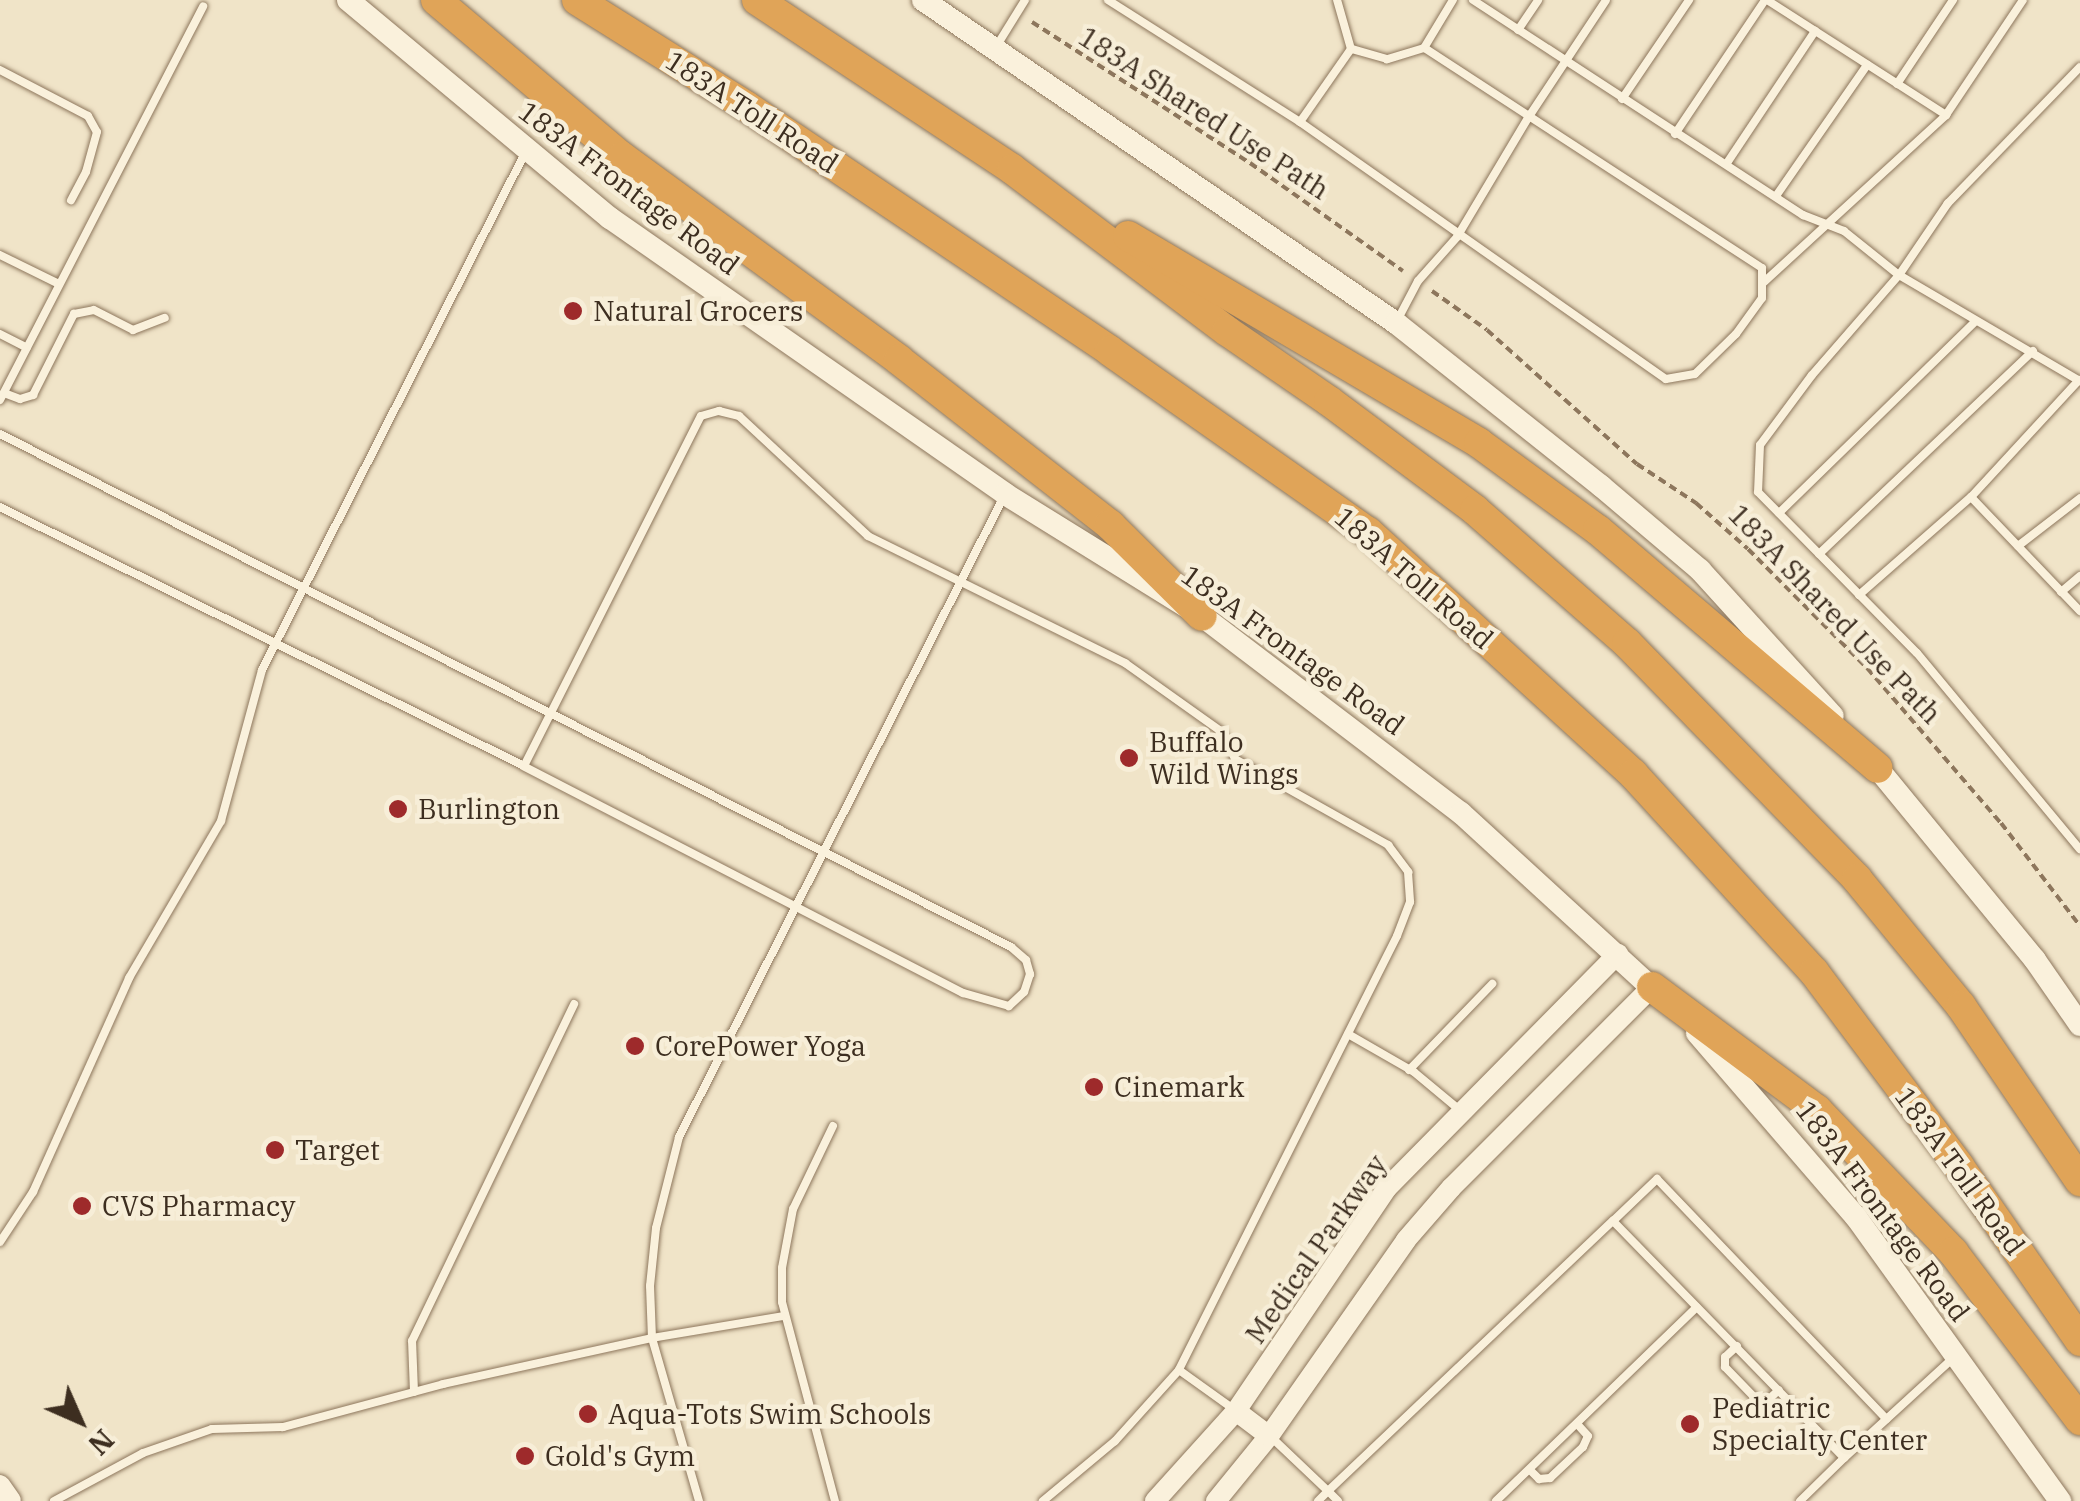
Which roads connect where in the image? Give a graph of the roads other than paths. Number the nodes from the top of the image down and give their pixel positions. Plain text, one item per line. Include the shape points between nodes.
1 (348, 0) edge
2 (436, 0) edge
3 (577, 0) edge
4 (757, 0) edge
5 (923, 0) edge
6 (1024, 0) edge
7 (1108, 0) edge
8 (1337, 0) edge
9 (1452, 0) edge
10 (1473, 0) edge
11 (1538, 0) edge
12 (1606, 0) edge
13 (1689, 0) edge
14 (1766, 0) edge
15 (1952, 0) edge
16 (2022, 0) edge
17 (202, 6) dead end
18 (1518, 30) junction
19 (1815, 31) junction
20 (1424, 48) junction
21 (995, 49) junction
22 (1351, 49) junction
23 (1564, 62) junction
24 (1868, 65) junction
25 (2080, 68) edge
26 (0, 70) edge
27 (1896, 84) junction
28 (1622, 99) junction
29 (1946, 116) junction
30 (1528, 118) junction
31 (1300, 122) junction
32 (1675, 134) junction
33 (526, 151) junction
34 (1727, 163) junction
35 (1012, 169) junction
36 (1776, 196) junction
37 (71, 200) dead end
38 (1827, 224) junction
39 (1457, 237) junction
40 (0, 256) edge
41 (1899, 275) junction
42 (59, 284) junction
43 (1762, 284) junction
44 (165, 318) dead end
45 (1975, 322) junction
46 (1396, 324) junction
47 (0, 334) edge
48 (27, 348) junction
49 (2033, 350) junction
50 (2080, 380) edge
51 (2, 397) edge
52 (0, 434) edge
53 (1005, 494) junction
54 (1971, 497) junction
55 (2080, 498) edge
56 (0, 506) edge
57 (1779, 513) junction
58 (2018, 546) junction
59 (1819, 554) junction
60 (2080, 576) edge
61 (961, 581) junction
62 (306, 589) junction
63 (2060, 592) junction
64 (1860, 595) junction
65 (2080, 611) edge
66 (1202, 616) junction
67 (275, 645) junction
68 (551, 713) junction
69 (524, 766) junction
70 (1878, 768) junction
71 (2076, 838) edge
72 (2080, 849) edge
73 (827, 850) junction
74 (798, 908) junction
75 (1618, 954) junction
76 (1492, 984) dead end
77 (1652, 987) junction
78 (574, 1004) dead end
79 (2080, 1025) edge
80 (1348, 1034) junction
81 (1409, 1070) junction
82 (1462, 1112) junction
83 (833, 1126) dead end
84 (2080, 1181) edge
85 (1613, 1221) junction
86 (0, 1242) edge
87 (1697, 1307) junction
88 (783, 1316) junction
89 (652, 1338) junction
90 (2080, 1340) edge
91 (1737, 1346) junction
92 (1956, 1356) junction
93 (1179, 1370) junction
94 (1779, 1390) junction
95 (414, 1392) junction
96 (1236, 1411) junction
97 (1886, 1419) junction
98 (2080, 1420) edge
99 (1578, 1425) junction
100 (1269, 1436) junction
101 (1844, 1458) junction
102 (1530, 1470) junction
103 (0, 1485) edge
104 (1328, 1491) junction
105 (10, 1501) edge
106 (54, 1501) edge
107 (699, 1501) edge
108 (835, 1501) edge
109 (1044, 1501) edge
110 (1155, 1501) edge
111 (1216, 1501) edge
112 (1318, 1501) edge
113 (1338, 1501) edge
114 (1496, 1501) edge
115 (1800, 1501) edge
116 (2060, 1501) edge

1 - 33 main road, 183A Frontage Road
2 - 66 highway via 622,157 1110,525
3 - 90 highway, 183A Toll Road via 746,106 1368,532 1634,774 1814,972
4 - 35 highway
5 - 21 main road
6 - 21 lane
7 - 31 lane
8 - 22 lane
9 - 20 lane
10 - 18 lane
11 - 18 lane
12 - 23 lane
13 - 28 lane
14 - 19 lane
14 - 32 lane
15 - 27 lane
16 - 29 lane
17 - 42 lane
18 - 23 lane
19 - 24 lane
19 - 34 lane
20 - 22 lane via 1387,59
20 - 30 lane
21 - 46 main road
22 - 31 lane
23 - 28 lane
23 - 30 lane
24 - 27 lane
24 - 36 lane
25 - 41 lane via 1948,203
26 - 37 lane via 88,116 97,132
27 - 29 lane
28 - 32 lane
29 - 38 lane
30 - 39 lane
30 - 43 lane via 1762,268
31 - 39 lane
32 - 34 lane
33 - 53 main road, 183A Frontage Road via 610,218
33 - 62 lane
34 - 36 lane
35 - 70 highway via 1478,443 1613,542
35 - 84 highway via 1476,510 1627,643 1857,878 1961,1006
36 - 38 lane
38 - 41 lane
38 - 43 lane
39 - 43 lane via 1666,380 1696,374 1736,334 1762,298
39 - 46 lane via 1418,281
40 - 42 lane
41 - 45 lane
41 - 57 lane via 1760,446 1758,492
42 - 48 lane
44 - 51 lane via 134,330 94,310 74,314 33,395
45 - 49 lane
45 - 57 lane
46 - 70 main road via 1700,570
47 - 48 lane
48 - 51 lane
49 - 50 lane
49 - 59 lane
50 - 54 lane
52 - 62 lane
53 - 61 lane
53 - 66 main road, 183A Frontage Road
54 - 58 lane
54 - 64 lane
55 - 58 lane
56 - 67 lane
57 - 59 lane
58 - 63 lane
59 - 64 lane
60 - 63 lane
61 - 68 lane via 868,536 738,416 700,416
61 - 73 lane
61 - 80 lane via 1125,664 1222,732 1236,759 1388,846 1408,872 1410,902
62 - 67 lane
62 - 68 lane
63 - 65 lane
64 - 71 lane
66 - 75 main road, 183A Frontage Road via 1461,813
67 - 69 lane
67 - 86 lane via 249,704 221,822 129,978 34,1192
68 - 69 lane
68 - 73 lane
69 - 74 lane
70 - 79 main road
71 - 72 lane
73 - 74 lane
73 - 74 lane via 1011,947 1026,960 1024,992 1009,1006 987,1003
74 - 89 lane via 679,1138 656,1228
75 - 77 main road, 183A Frontage Road
75 - 82 street, Medical Parkway
76 - 81 lane
77 - 92 main road, 183A Frontage Road via 1785,1130
77 - 98 highway via 1817,1110 1953,1252
77 - 100 street via 1406,1240
78 - 95 lane via 412,1341
80 - 81 lane
80 - 93 lane
81 - 82 lane
82 - 96 street, Medical Parkway via 1387,1188
83 - 88 lane via 794,1209 782,1268
85 - 87 lane
85 - 97 lane via 1657,1179
85 - 104 lane
87 - 91 lane
87 - 99 lane
88 - 89 lane
88 - 108 lane
89 - 95 lane
89 - 107 lane
91 - 94 lane
91 - 94 lane via 1724,1367 1756,1400
92 - 97 lane
92 - 116 main road, 183A Frontage Road
93 - 96 lane
93 - 109 lane via 1114,1441
94 - 101 lane
95 - 106 lane via 283,1427 212,1429 143,1452
96 - 100 street
96 - 110 street, Medical Parkway
97 - 101 lane
99 - 102 lane
99 - 102 lane via 1588,1436 1584,1447 1550,1478 1539,1479
100 - 104 lane
100 - 111 street
101 - 115 lane
102 - 114 lane
103 - 105 street
104 - 112 lane
104 - 113 lane

